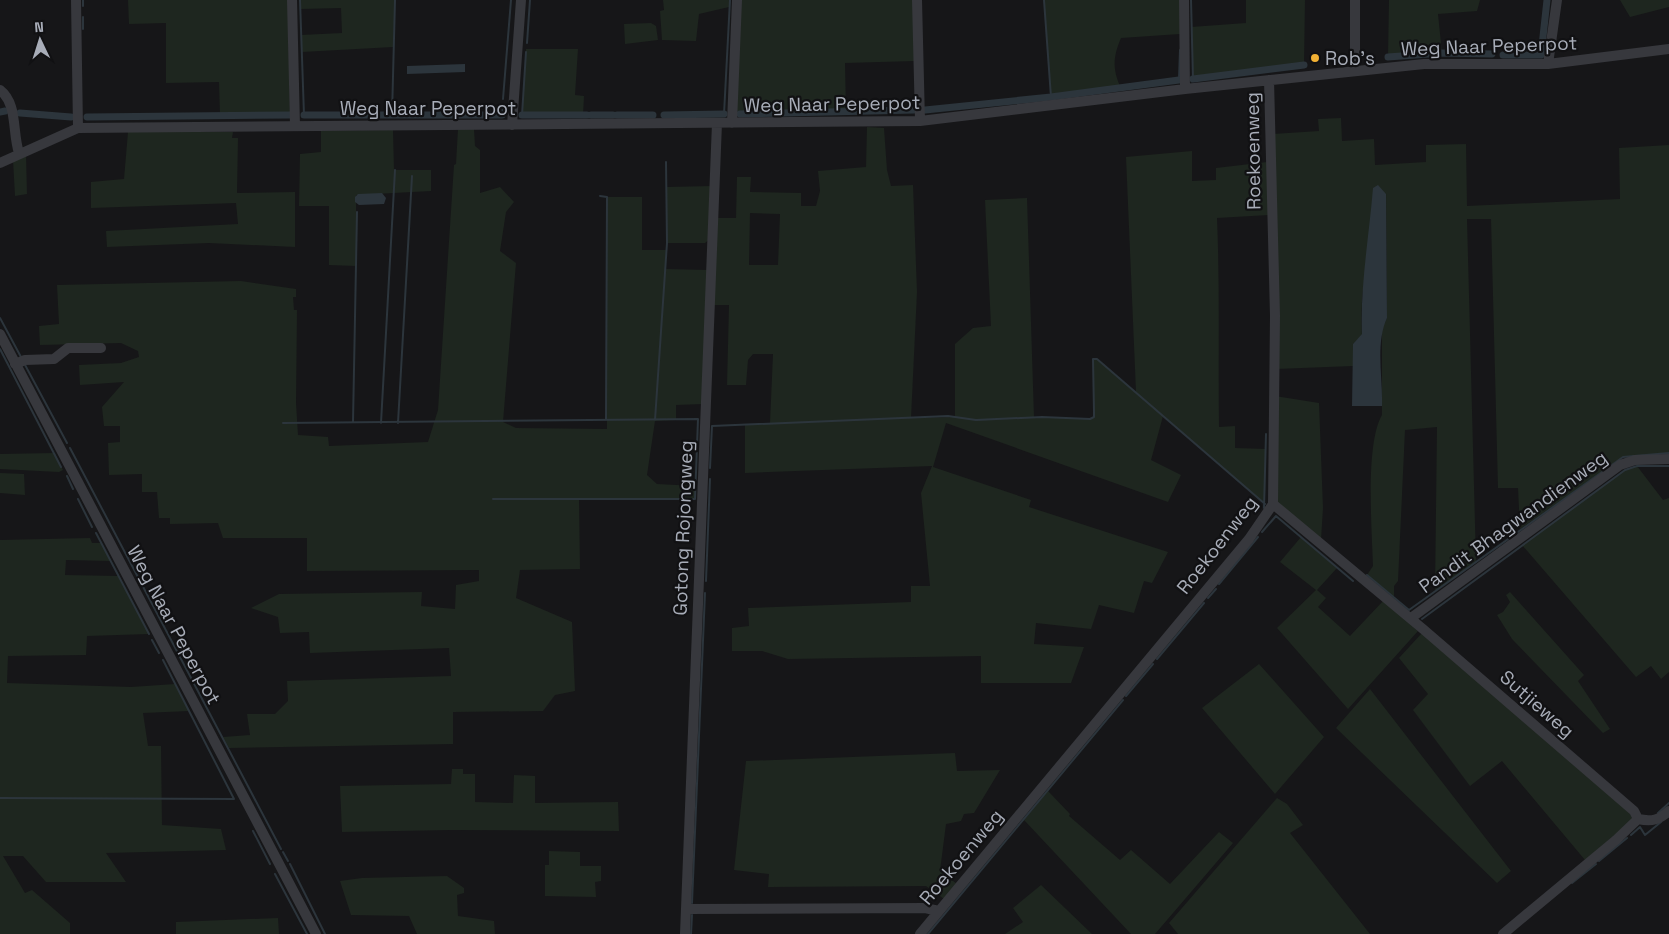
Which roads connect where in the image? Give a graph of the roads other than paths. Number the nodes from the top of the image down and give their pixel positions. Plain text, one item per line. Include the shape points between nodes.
1 (76, 0) edge
2 (292, 0) edge
3 (521, 0) edge
4 (737, 0) edge
5 (917, 0) edge
6 (1184, 0) edge
7 (1355, 0) edge
8 (1556, 0) edge
9 (1669, 49) edge
10 (1548, 64) junction
11 (1355, 71) junction
12 (1269, 80) junction
13 (1185, 89) junction
14 (0, 90) edge
15 (920, 121) junction
16 (717, 123) junction
17 (732, 123) junction
18 (512, 125) junction
19 (296, 126) junction
20 (78, 128) junction
21 (19, 153) junction
22 (0, 163) edge
23 (0, 334) edge
24 (101, 348) dead end
25 (15, 364) junction
26 (1669, 459) edge
27 (1273, 504) junction
28 (1411, 618) junction
29 (1669, 811) edge
30 (1638, 819) junction
31 (686, 910) junction
32 (939, 911) junction
33 (316, 934) edge
34 (685, 934) edge
35 (920, 934) edge
36 (1503, 934) edge

1 - 20 street
2 - 19 street
3 - 18 street
4 - 17 street
5 - 15 street
6 - 13 street
7 - 11 street
8 - 10 street
9 - 10 street, Weg Naar Peperpot
10 - 11 street, Weg Naar Peperpot via 1424,64
11 - 12 street, Weg Naar Peperpot
12 - 13 street, Weg Naar Peperpot
12 - 27 street, Roekoenweg via 1275,316
13 - 15 street, Weg Naar Peperpot
14 - 21 street via 12,107
15 - 17 street, Weg Naar Peperpot
16 - 17 street, Weg Naar Peperpot
16 - 18 street, Weg Naar Peperpot
16 - 31 street, Gotong Rojongweg
18 - 19 street, Weg Naar Peperpot
19 - 20 street, Weg Naar Peperpot
20 - 21 street, Weg Naar Peperpot
21 - 22 street, Weg Naar Peperpot
23 - 25 street, Weg Naar Peperpot
24 - 25 street via 68,348 54,359 25,360
25 - 33 street, Weg Naar Peperpot
26 - 28 street, Pandit Bhagwandienweg via 1635,460 1620,465
27 - 28 street, Sutjieweg
27 - 32 street, Roekoenweg via 1249,539
28 - 30 street, Sutjieweg via 1634,811
29 - 30 street via 1652,821
30 - 36 street
31 - 32 street via 925,908
31 - 34 street, Gotong Rojongweg
32 - 35 street, Roekoenweg

